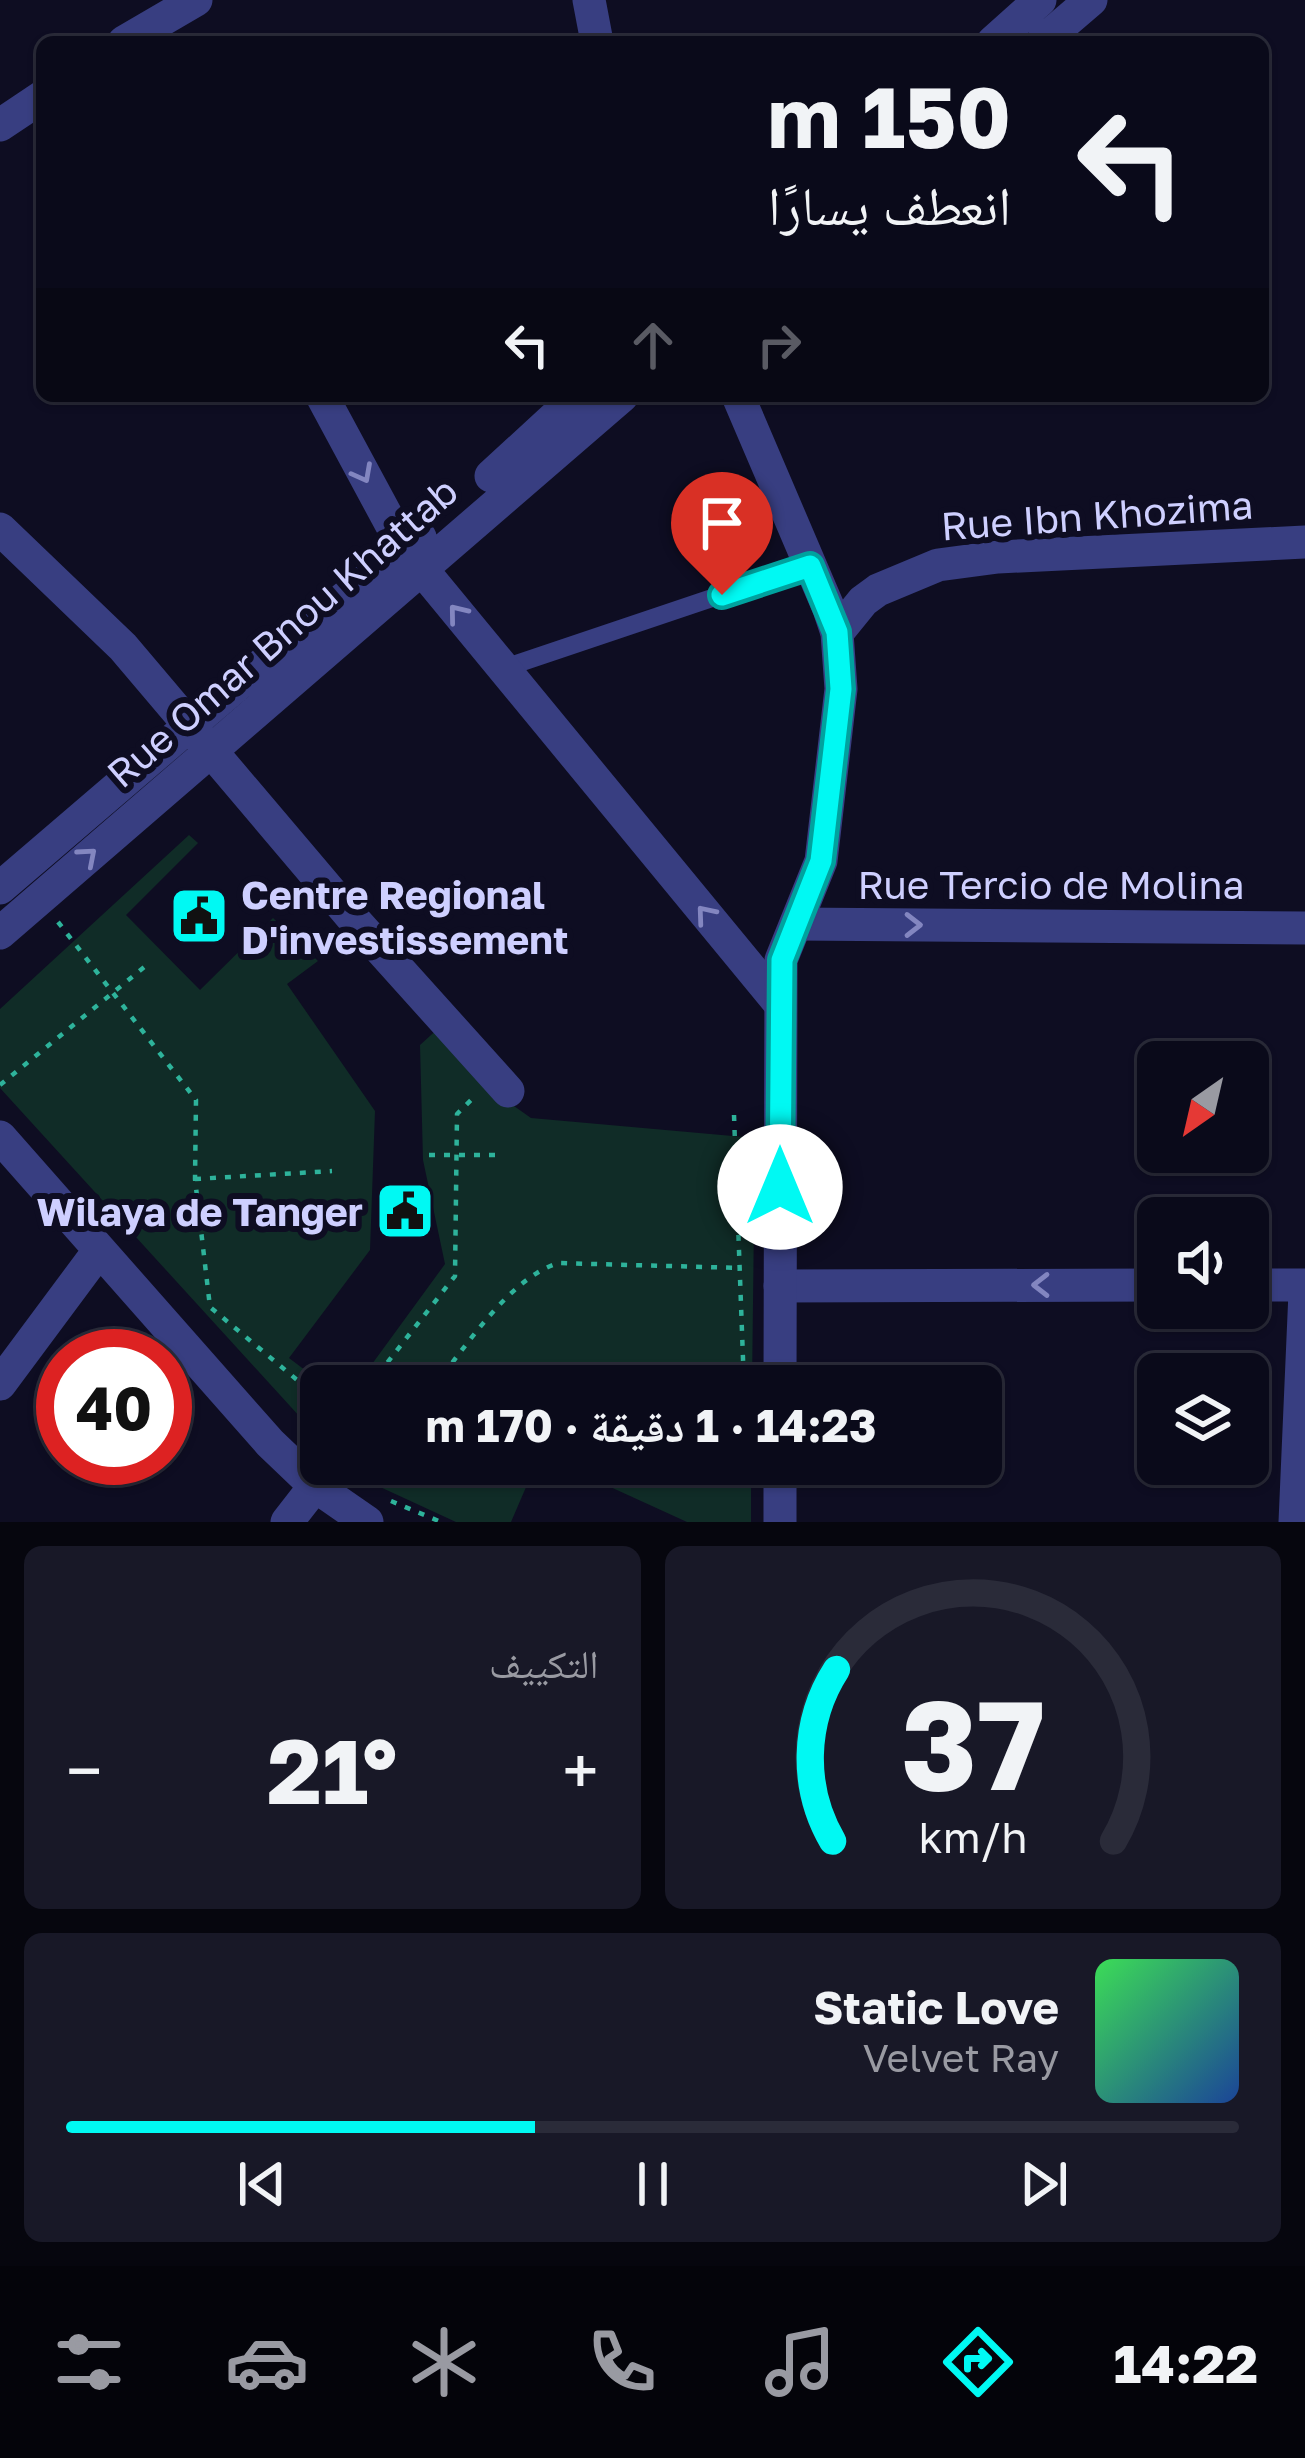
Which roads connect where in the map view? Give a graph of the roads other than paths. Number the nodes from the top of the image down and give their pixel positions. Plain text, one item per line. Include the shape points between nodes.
1 (196, 0) edge
2 (589, 0) edge
3 (1040, 0) edge
4 (1091, 0) edge
5 (157, 21) edge
6 (596, 36) edge
7 (1000, 36) edge
8 (1049, 36) edge
9 (36, 101) edge
10 (0, 125) edge
11 (325, 402) edge
12 (572, 402) edge
13 (614, 402) edge
14 (741, 402) edge
15 (0, 529) edge
16 (1305, 542) edge
17 (413, 559) junction
18 (810, 566) junction
19 (837, 632) junction
20 (501, 668) junction
21 (198, 739) junction
22 (0, 887) edge
23 (796, 924) junction
24 (1305, 928) edge
25 (0, 933) edge
26 (780, 1004) junction
27 (501, 1083) road end
28 (0, 1137) edge
29 (98, 1252) junction
30 (1137, 1285) edge
31 (780, 1286) junction
32 (1269, 1286) edge
33 (1305, 1288) edge
34 (780, 1365) edge
35 (0, 1384) edge
36 (780, 1485) edge
37 (315, 1486) junction
38 (373, 1503) edge
39 (287, 1522) edge
40 (780, 1522) edge
41 (1295, 1522) edge

1 - 5 street
2 - 6 street
3 - 7 street
4 - 8 street
9 - 10 street
11 -> 17 street
12 - 17 street, Rue Omar Bnou Khattab
13 - 17 street, Rue Omar Bnou Khattab
14 - 18 street
15 - 21 street via 109,632
16 - 19 street, Rue Ibn Khozima via 938,565 863,601
20 -> 17 street
17 - 21 street, Rue Omar Bnou Khattab
18 - 19 street
18 - 20 lane
19 - 23 street via 841,689 824,842
26 -> 20 street
21 - 22 street, Rue Omar Bnou Khattab
25 -> 21 street, Rue Omar Bnou Khattab
21 - 27 street
23 -> 24 street, Rue Tercio de Molina
23 - 26 street via 782,960
26 - 31 street
28 - 29 street
29 - 35 street
29 - 37 street
30 -> 31 street
31 - 34 street
32 - 33 street
33 - 41 street
36 - 40 street
37 - 38 street
37 - 39 street

